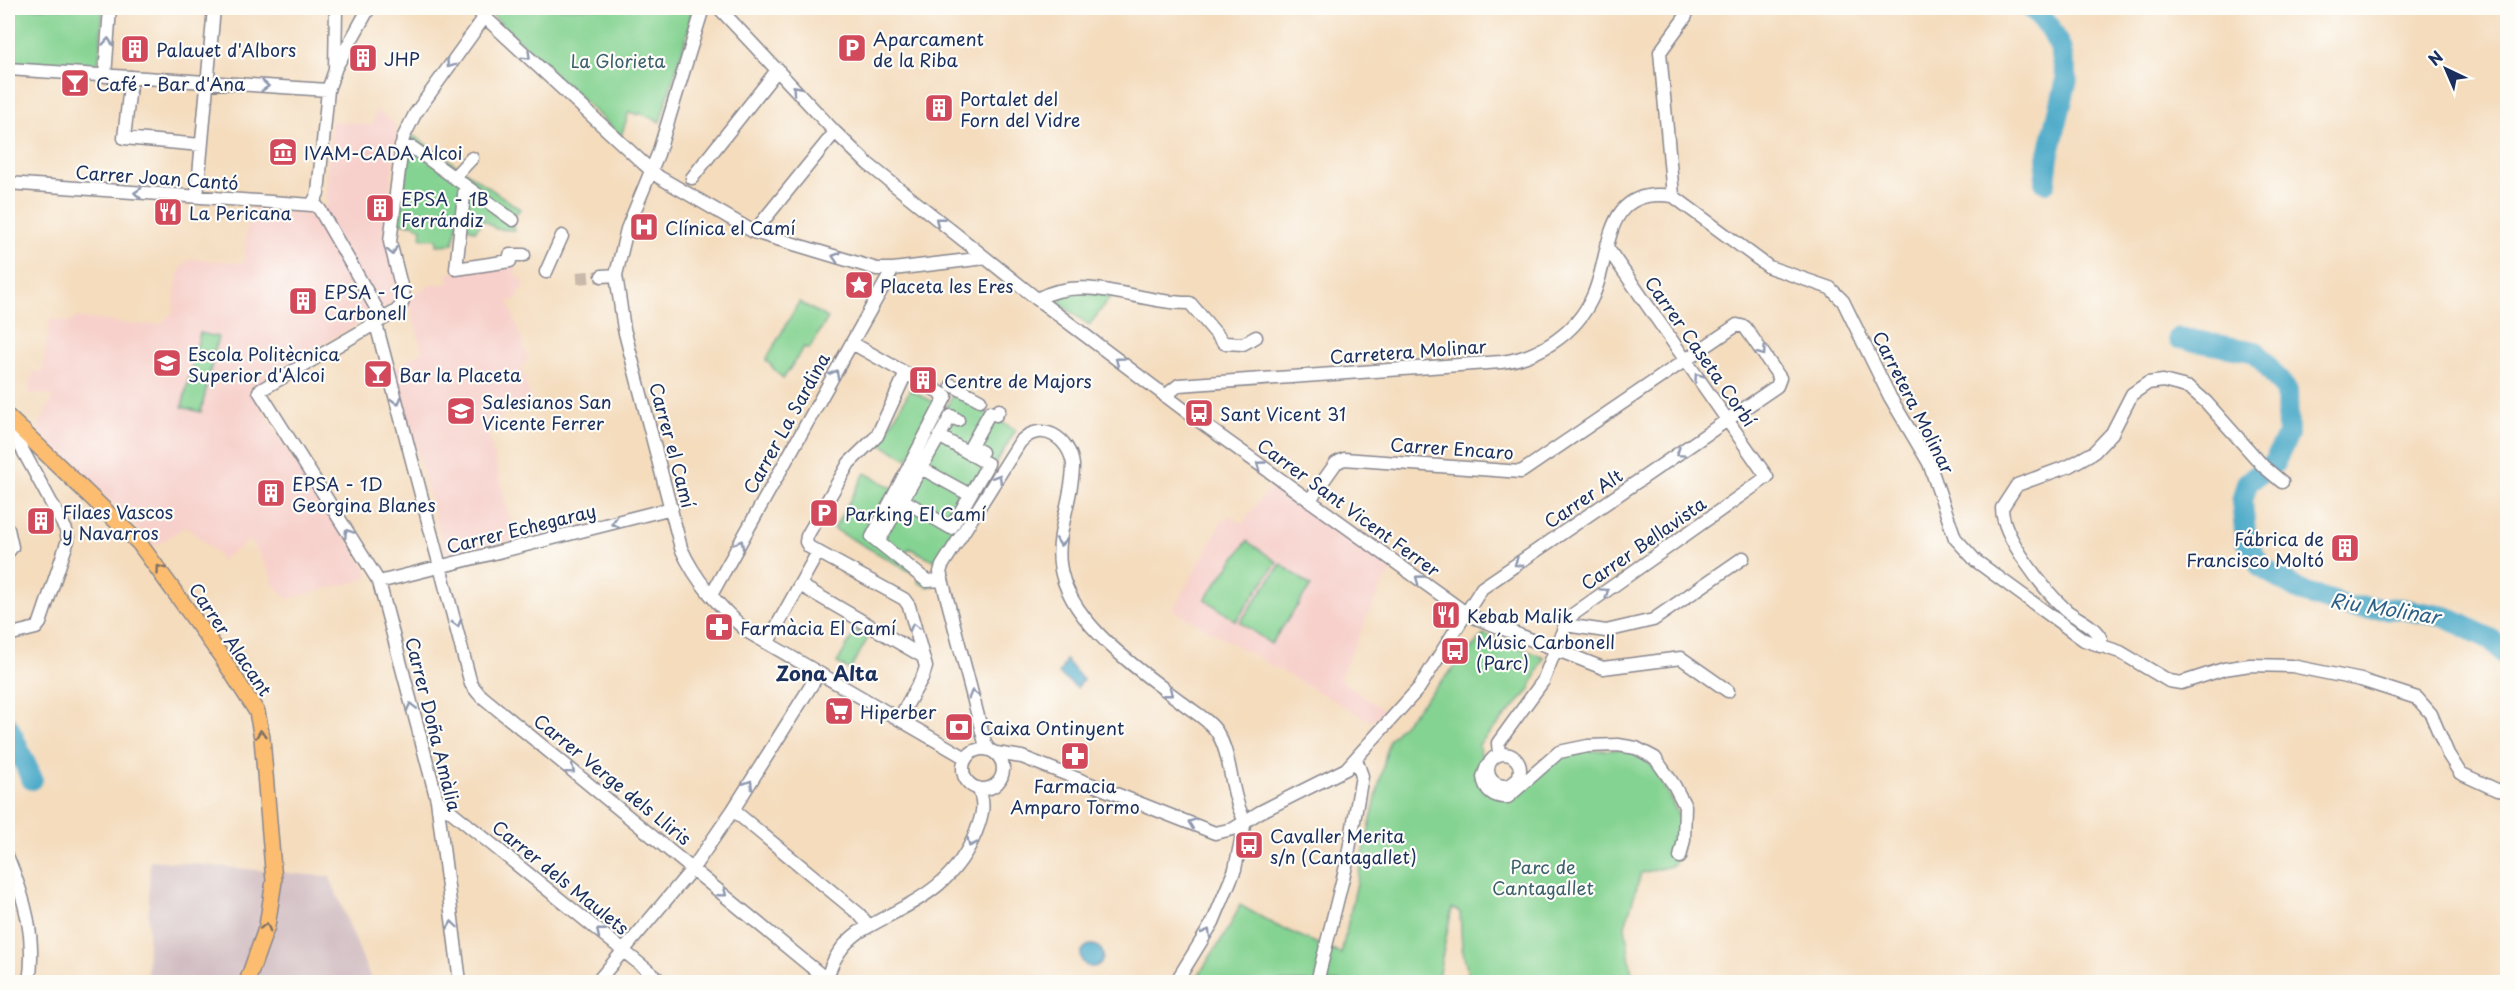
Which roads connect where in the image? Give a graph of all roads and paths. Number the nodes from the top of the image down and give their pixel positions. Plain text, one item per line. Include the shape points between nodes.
1 (110, 8) edge
2 (214, 8) edge
3 (336, 8) edge
4 (369, 8) edge
5 (703, 8) edge
6 (719, 8) edge
7 (483, 10) edge
8 (1686, 16) dead end
9 (8, 69) edge
10 (778, 69) junction
11 (335, 70) junction
12 (105, 76) junction
13 (130, 78) junction
14 (207, 82) junction
15 (328, 90) junction
16 (835, 132) junction
17 (201, 145) junction
18 (401, 146) junction
19 (472, 158) dead end
20 (651, 170) junction
21 (454, 177) junction
22 (692, 178) dead end
23 (8, 183) edge
24 (465, 186) junction
25 (1672, 196) junction
26 (197, 197) junction
27 (309, 205) junction
28 (513, 220) dead end
29 (754, 232) junction
30 (562, 236) dead end
31 (1606, 246) junction
32 (524, 255) dead end
33 (985, 258) junction
34 (893, 269) junction
35 (546, 272) dead end
36 (616, 275) junction
37 (602, 276) tunnel mouth
38 (1037, 299) junction
39 (378, 311) dead end
40 (376, 324) junction
41 (1256, 337) dead end
42 (852, 343) junction
43 (1685, 359) junction
44 (906, 373) junction
45 (952, 385) dead end
46 (1166, 396) junction
47 (980, 400) dead end
48 (999, 410) dead end
49 (8, 417) edge
50 (958, 420) dead end
51 (1728, 420) junction
52 (24, 430) junction
53 (939, 436) junction
54 (1005, 441) dead end
55 (1020, 442) junction
56 (993, 458) dead end
57 (921, 468) junction
58 (1767, 477) joint
59 (2282, 482) dead end
60 (970, 495) junction
61 (903, 500) junction
62 (1309, 501) junction
63 (672, 508) junction
64 (8, 529) edge
65 (879, 541) junction
66 (8, 552) edge
67 (818, 552) junction
68 (1743, 558) dead end
69 (441, 567) junction
70 (941, 579) junction
71 (380, 582) junction
72 (800, 585) junction
73 (711, 595) junction
74 (1466, 613) junction
75 (1565, 625) junction
76 (8, 635) edge
77 (768, 642) junction
78 (2100, 645) junction
79 (1556, 650) junction
80 (922, 656) junction
81 (819, 673) junction
82 (1728, 691) dead end
83 (898, 719) junction
84 (993, 751) junction
85 (1499, 754) junction
86 (966, 758) junction
87 (1356, 759) junction
88 (1487, 766) junction
89 (978, 788) junction
90 (2508, 791) edge
91 (437, 800) junction
92 (733, 810) junction
93 (1245, 821) junction
94 (1215, 832) junction
95 (1680, 856) dead end
96 (1238, 857) junction
97 (8, 858) edge
98 (693, 868) junction
99 (869, 926) junction
100 (623, 951) junction
101 (826, 981) edge
102 (29, 982) edge
103 (247, 982) edge
104 (460, 982) edge
105 (597, 982) edge
106 (662, 982) edge
107 (1176, 982) edge
108 (1317, 982) edge

12 -> 1 street
2 - 14 street
3 - 11 street
4 - 11 street
5 - 20 street, Carrer el Camí
6 - 10 street, Carrer Sant Vicent Ferrer
7 -> 18 street via 415,114
7 -> 20 street
8 - 25 street via 1660,52
9 - 12 street
16 -> 10 street, Carrer Sant Vicent Ferrer
10 - 22 street
11 - 15 street
12 - 13 street
13 - 14 street
13 - 17 street via 124,138
14 -> 15 street
14 - 17 street
15 - 27 street via 318,193
16 - 29 street
33 -> 16 street, Carrer Sant Vicent Ferrer via 868,164
17 - 26 street
18 - 21 street via 413,148
18 -> 40 street via 390,242 404,301 399,310
19 - 21 street
20 - 29 street
20 - 36 street, Carrer el Camí via 627,229
21 - 24 street
26 -> 23 street, Carrer Joan Cantó
24 - 28 street
24 - 32 street via 456,269 510,261 510,255
25 - 31 street, Carretera Molinar via 1653,195 1628,205 1612,226
25 - 78 street, Carretera Molinar via 1769,267 1830,288 1843,301 1890,396 1929,463 1954,538 1976,561 2084,640
26 - 27 street, Carrer Joan Cantó
27 - 39 street via 320,210
34 -> 29 street via 864,266
30 - 35 street
31 - 43 street, Carrer Caseta Corbí
31 - 46 street, Carretera Molinar via 1593,297 1577,321 1554,341 1522,358 1179,385
33 - 34 street
33 - 38 street, Carrer Sant Vicent Ferrer
34 - 42 street, Carrer La Sardina
36 - 37 street
36 - 63 street, Carrer el Camí via 627,340
38 - 41 street via 1048,293 1090,287 1149,300 1190,303 1224,343 1243,344
46 -> 38 street, Carrer Sant Vicent Ferrer
40 -> 69 street, Carrer Verge dels Lliris
71 -> 40 street, Carrer Doña Amàlia via 259,391
42 - 44 street
73 -> 42 street, Carrer La Sardina
51 -> 43 street, Carrer Caseta Corbí
43 -> 51 street, Carrer Alt via 1737,325 1745,327 1780,382
43 - 62 street, Carrer Encaro via 1521,472 1344,459 1336,463
44 - 65 street via 946,396 872,537
44 - 67 street via 877,436 849,463 807,536 809,548
45 - 47 street
62 -> 46 street, Carrer Sant Vicent Ferrer
48 - 56 street via 996,415 990,412 971,446
49 - 52 main road, Carrer Alacant
50 - 53 street via 951,416
51 - 58 street, Carrer Caseta Corbí
51 -> 74 street, Carrer Alt via 1482,588
52 - 76 street via 16,438 68,540 40,623 36,628
103 -> 52 main road, Carrer Alacant via 267,926 274,881 257,712 150,556
53 - 57 street
53 - 60 street via 988,464
54 - 55 street
70 -> 55 street via 942,566
55 -> 93 street via 1037,432 1048,433 1058,436 1070,452 1073,473 1060,548 1065,584 1087,620 1116,651 1217,732
57 - 60 street
57 - 61 street
75 -> 58 street, Carrer Bellavista via 1568,618
59 - 78 street via 2190,388 2163,381 2132,394 2112,433 2094,452 2017,486 2002,508 2005,524 2039,579 2068,612 2092,627 2101,639
60 - 61 street via 951,528
61 - 65 street
74 -> 62 street, Carrer Sant Vicent Ferrer
63 -> 69 street, Carrer Echegaray
63 - 73 street, Carrer el Camí via 685,558 698,582
64 - 66 street via 12,547
65 - 70 street via 927,581
67 - 72 street
80 -> 67 street via 904,599
68 - 75 street via 1653,621 1606,630
69 - 71 street, Carrer Echegaray
69 -> 98 street, Carrer Verge dels Lliris via 471,684 479,694
84 -> 70 street
91 -> 71 street, Carrer Doña Amàlia
72 - 77 street
72 - 80 street
73 - 77 street, Carrer el Camí via 731,618
74 - 79 street, Carrer Sant Vicent Ferrer
74 - 87 street, Carrer Alt via 1419,688
75 - 79 street, Carrer Bellavista
77 - 81 street, Carrer el Camí
78 - 90 street, Carretera Molinar via 2120,652 2169,681 2181,683 2250,665 2292,666 2361,680 2417,698 2431,714 2460,773
79 - 82 street, Carrer Sant Vicent Ferrer via 1603,668 1681,658
79 - 85 street, Carrer Bellavista via 1543,681 1498,743
80 - 83 street via 926,667 923,676
81 - 83 street, Carrer el Camí
92 -> 81 street
83 - 86 street, Carrer el Camí
84 - 86 street via 977,750
84 - 89 street via 1002,763 1000,778 992,786
94 -> 84 street via 1022,757
85 - 88 street
85 - 88 street via 1508,753 1517,759 1520,770 1516,781 1506,786 1496,784 1489,777
86 - 89 street via 963,775
87 - 93 street, Carrer Alt via 1336,775
87 - 108 street via 1362,776 1360,788 1346,866
88 - 95 street via 1483,777 1487,789 1496,796 1508,797 1559,752 1588,746 1636,748 1655,758 1684,806
89 -> 99 street via 984,807 973,839 956,869 940,886
100 -> 91 street, Carrer dels Maulets
104 -> 91 street, Carrer Doña Amàlia
92 - 98 street
92 - 99 street
93 - 94 street, Carrer Alt via 1233,829
93 - 96 street
94 - 96 street via 1231,844
107 -> 96 street via 1213,922
97 - 102 street via 29,921
98 - 100 street
98 -> 101 street, Carrer Verge dels Lliris
99 - 101 street via 842,947
100 - 105 street
100 - 106 street, Carrer dels Maulets

